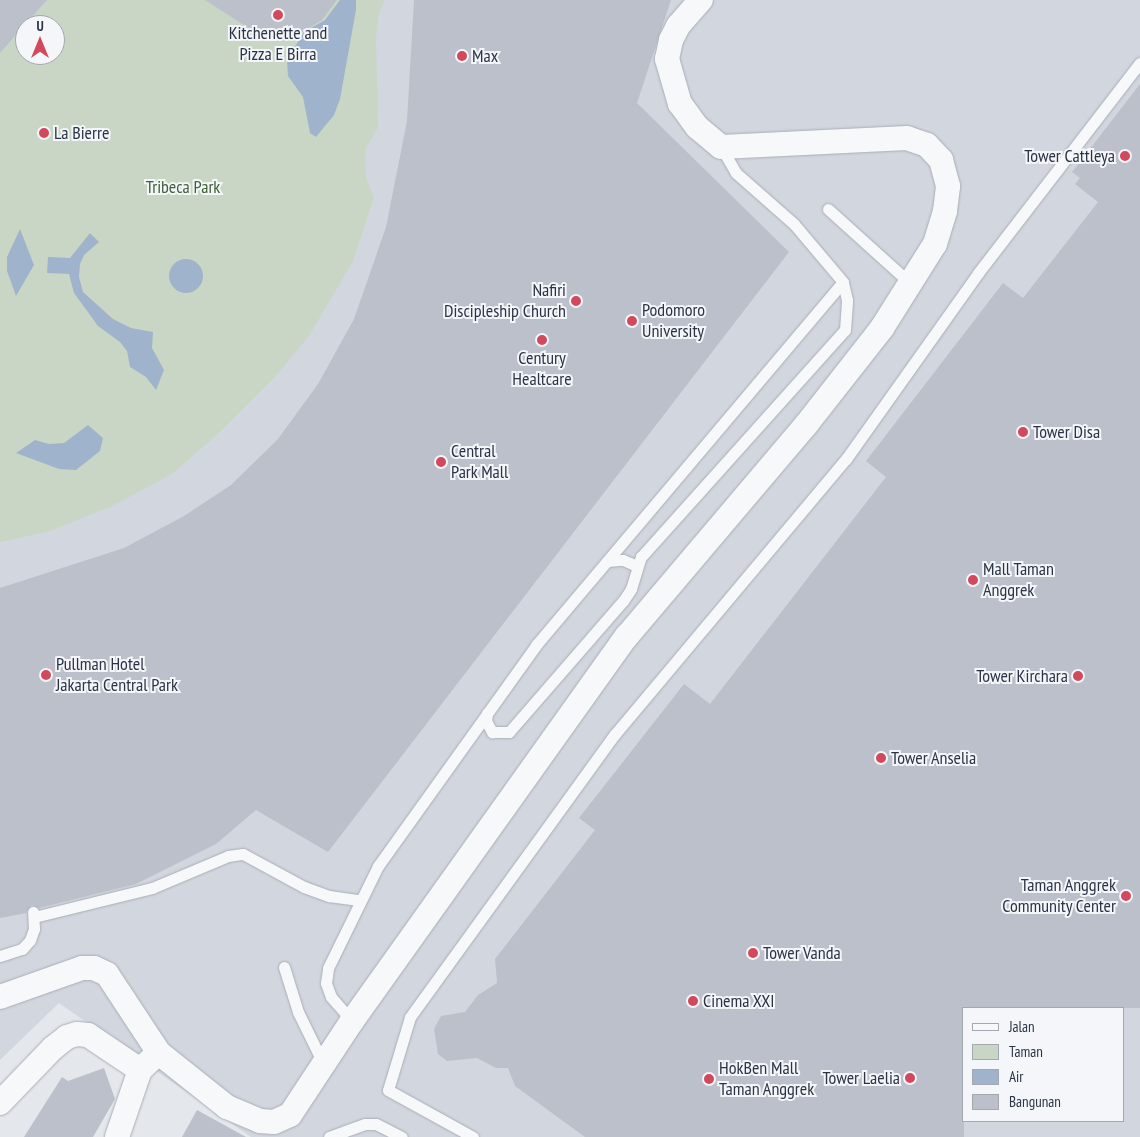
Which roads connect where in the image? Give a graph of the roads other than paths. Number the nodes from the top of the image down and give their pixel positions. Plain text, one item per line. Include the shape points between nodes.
1 (701, 0) edge
2 (1140, 62) edge
3 (721, 147) junction
4 (828, 209) dead end
5 (843, 282) junction
6 (910, 283) junction
7 (608, 561) junction
8 (637, 566) junction
9 (487, 713) junction
10 (359, 900) junction
11 (0, 956) edge
12 (284, 967) dead end
13 (0, 997) edge
14 (352, 1021) junction
15 (159, 1053) junction
16 (324, 1065) junction
17 (140, 1070) junction
18 (0, 1102) edge
19 (117, 1137) edge
20 (329, 1137) edge
21 (402, 1137) edge
22 (473, 1137) edge

1 - 3 street via 670,40 667,60 680,104 697,127
2 - 22 lane via 978,273 846,459 615,734 410,1017 388,1090
3 - 5 lane via 736,173 794,224
3 - 6 street via 861,138 907,138 927,145 940,160 948,186 945,211 935,244
4 - 6 lane
5 - 7 lane
5 - 8 lane via 847,300 846,330 641,557
6 - 14 street via 857,363 627,636
7 - 8 lane via 623,560
7 - 9 lane via 536,645
8 - 9 lane via 635,579 623,601 510,732 500,735 488,728
9 - 10 lane via 378,866
10 - 11 lane via 329,896 304,887 243,854 228,856 152,888 33,914 34,929 22,949
10 - 14 lane via 328,968 326,982 331,997
12 - 16 lane via 298,1012
13 - 15 street via 82,968 94,968 107,974
14 - 16 street
15 - 16 street via 226,1107 260,1122 274,1122 290,1115
15 - 17 street
17 - 18 street via 88,1035 77,1034 53,1048
17 - 19 street
20 - 21 lane via 365,1124 376,1124

